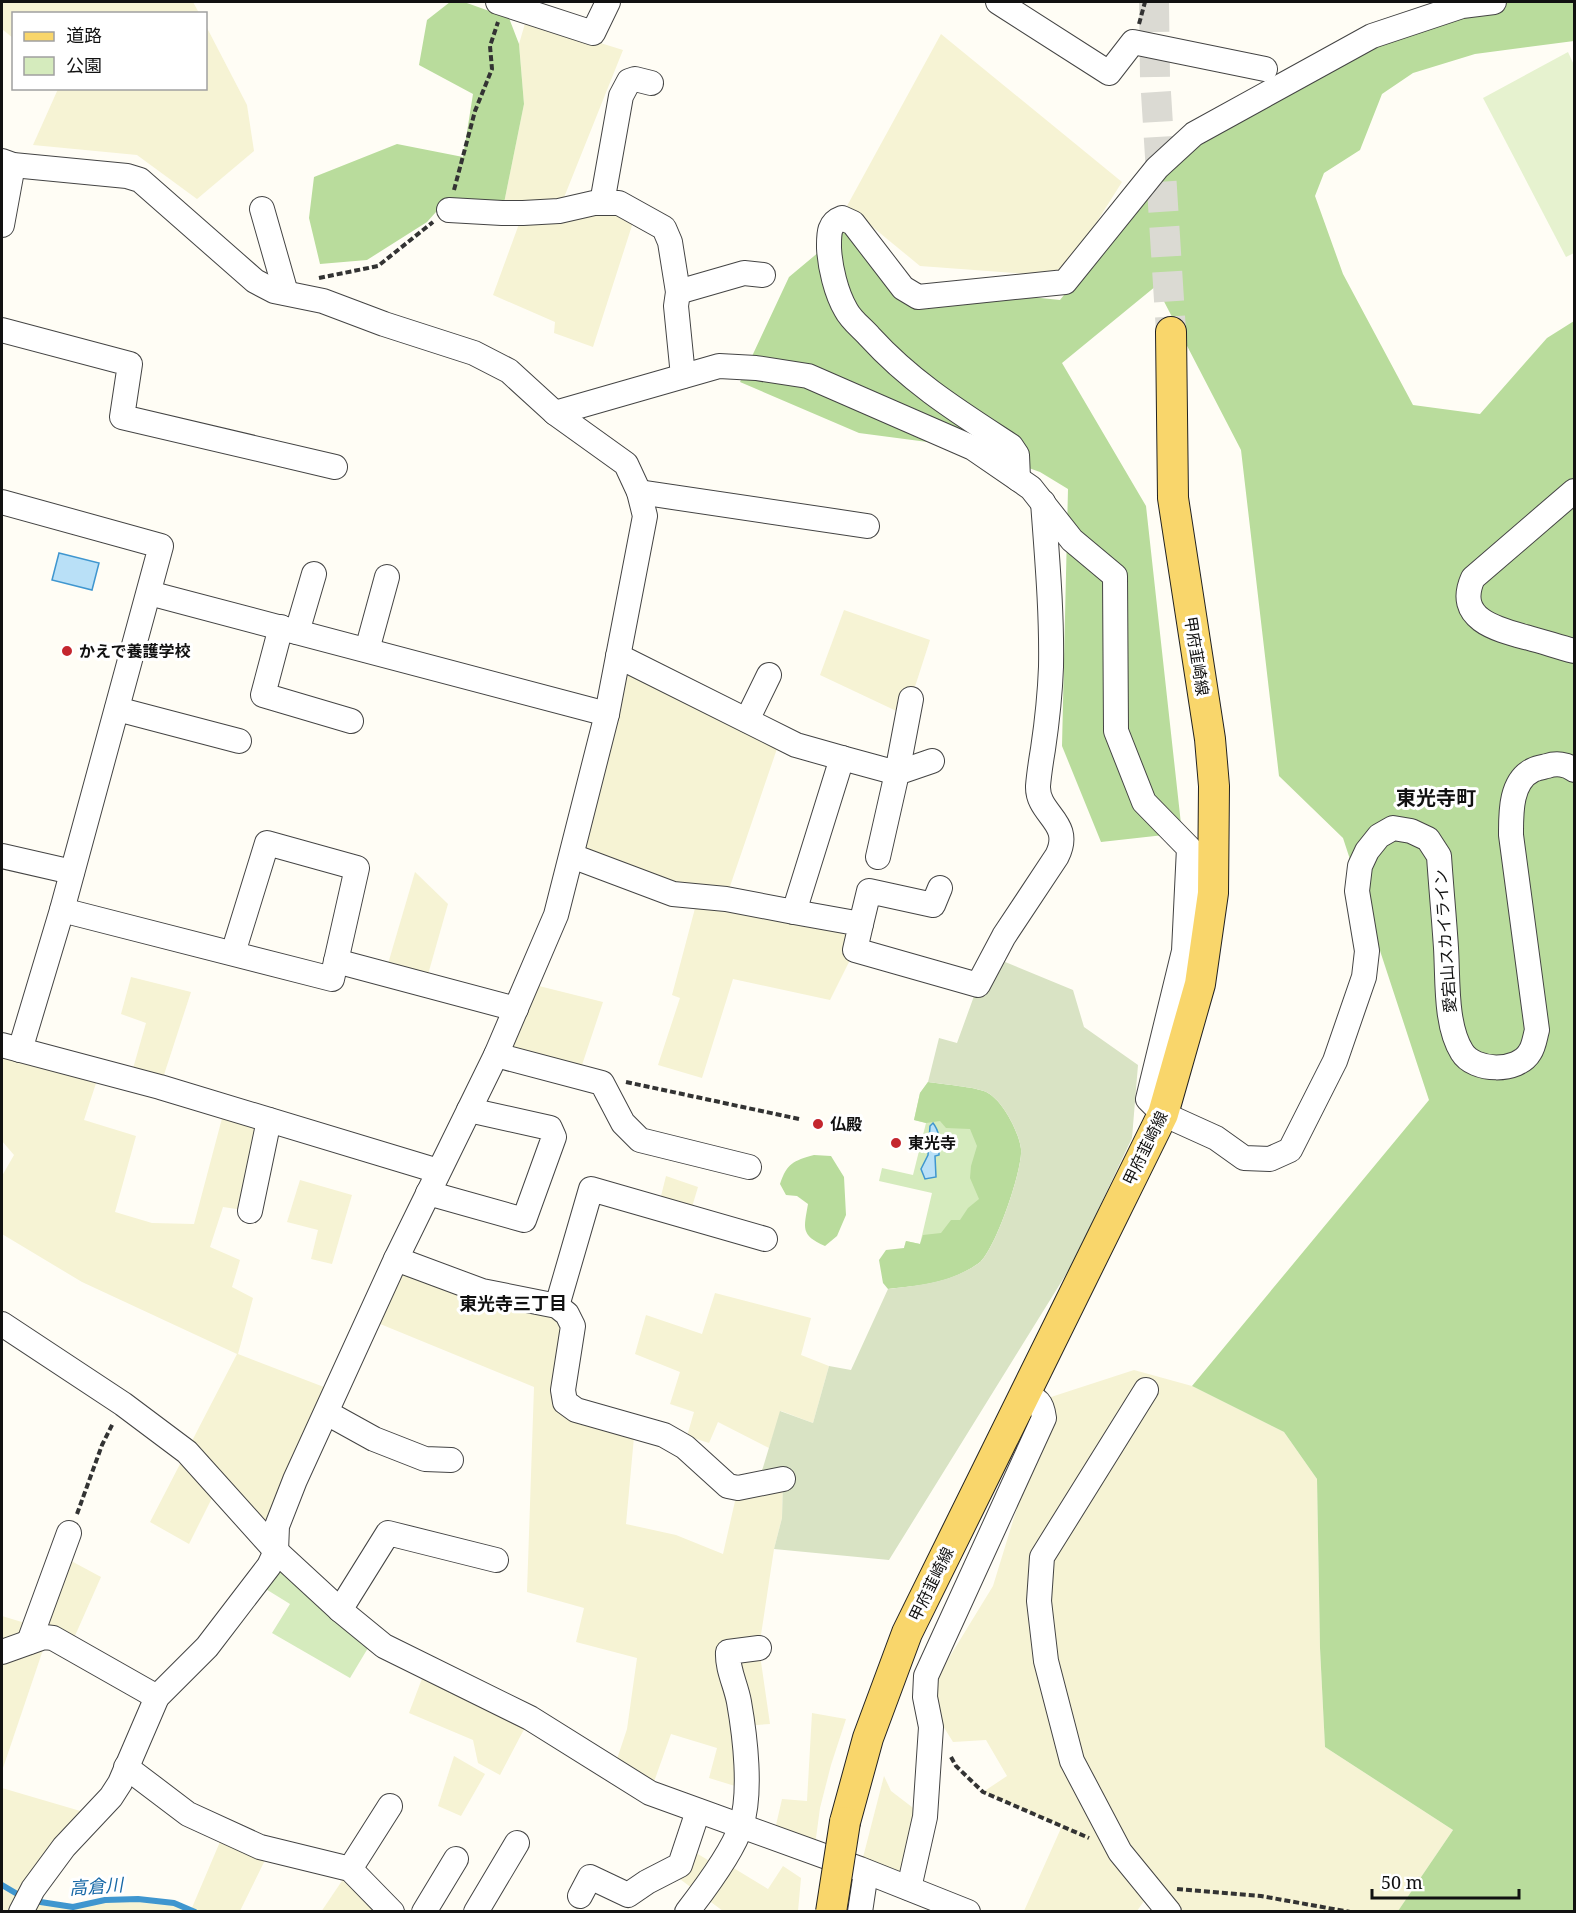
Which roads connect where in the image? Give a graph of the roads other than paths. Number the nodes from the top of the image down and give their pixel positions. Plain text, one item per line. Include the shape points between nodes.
1 (501, 2) edge
2 (608, 2) edge
3 (998, 2) edge
4 (1494, 2) edge
5 (1266, 69) dead end
6 (651, 83) dead end
7 (7, 163) edge
8 (602, 203) junction
9 (262, 209) dead end
10 (448, 210) road end
11 (2, 225) edge
12 (763, 275) dead end
13 (678, 292) junction
14 (286, 293) junction
15 (2, 330) edge
16 (1171, 332) tunnel mouth
17 (683, 376) junction
18 (555, 413) junction
19 (335, 467) dead end
20 (1018, 479) junction
21 (1575, 491) edge
22 (639, 492) junction
23 (2, 502) edge
24 (1043, 502) junction
25 (867, 526) dead end
26 (314, 573) dead end
27 (387, 577) dead end
28 (149, 593) junction
29 (289, 630) junction
30 (367, 650) junction
31 (1575, 651) edge
32 (618, 656) junction
33 (769, 675) dead end
34 (911, 699) dead end
35 (117, 709) junction
36 (607, 714) junction
37 (747, 720) junction
38 (351, 721) dead end
39 (239, 741) dead end
40 (842, 758) junction
41 (932, 761) dead end
42 (1575, 770) edge
43 (897, 773) junction
44 (2, 856) edge
45 (572, 856) junction
46 (878, 857) dead end
47 (72, 872) junction
48 (940, 888) dead end
49 (62, 910) junction
50 (794, 912) junction
51 (861, 924) junction
52 (233, 953) junction
53 (336, 961) junction
54 (516, 1009) junction
55 (11, 1047) edge
56 (496, 1055) junction
57 (469, 1110) junction
58 (1162, 1114) junction
59 (269, 1120) junction
60 (749, 1167) dead end
61 (433, 1182) junction
62 (250, 1211) dead end
63 (765, 1239) dead end
64 (396, 1259) junction
65 (557, 1306) junction
66 (2, 1324) edge
67 (1146, 1390) dead end
68 (1024, 1394) junction
69 (327, 1413) junction
70 (451, 1460) dead end
71 (783, 1479) dead end
72 (69, 1533) road end
73 (276, 1551) junction
74 (496, 1560) dead end
75 (340, 1610) junction
76 (29, 1642) junction
77 (759, 1648) dead end
78 (2, 1652) edge
79 (157, 1696) junction
80 (126, 1767) junction
81 (390, 1806) dead end
82 (698, 1811) junction
83 (741, 1826) junction
84 (517, 1843) dead end
85 (456, 1859) dead end
86 (350, 1869) junction
87 (866, 1872) junction
88 (909, 1888) junction
89 (580, 1896) dead end
90 (26, 1903) edge
91 (392, 1911) edge
92 (424, 1911) edge
93 (476, 1911) edge
94 (687, 1911) edge
95 (831, 1911) edge
96 (860, 1911) edge
97 (968, 1911) edge
98 (1169, 1911) edge

1 - 2 street via 593,33
3 - 5 street via 1109,73 1133,42
4 - 20 street via 1462,6 1372,36 1194,134 1157,168 1065,282 918,297 903,288 853,223 842,218 835,221 830,229 829,251 846,311 889,358 933,395 1011,446 1017,455
6 - 8 street via 629,81 621,96
7 - 11 street
7 - 14 street via 140,180 255,281
8 - 10 street via 523,213
8 - 13 street via 619,203 664,228
9 - 14 street
12 - 13 street via 744,273
13 - 17 street
14 - 18 street via 323,301 474,353 509,371
15 - 19 street via 130,364 122,417
16 - 58 main road, 甲府韮崎線 via 1173,498 1210,739 1214,833 1213,893 1200,984
17 - 18 street
17 - 20 street via 719,366 808,376 973,448
18 - 22 street via 626,464
20 - 24 street
21 - 31 street via 1473,578 1468,598 1474,612 1490,626
22 - 25 street
22 - 32 street via 645,516
23 - 28 street via 161,546
24 - 51 street via 1051,668 1038,788 1044,807 1060,827 1059,851 1004,936 978,985 855,950
24 - 58 street via 1072,540 1115,576 1116,731 1143,802 1188,848 1184,951 1148,1099
26 - 29 street
27 - 30 street
28 - 29 street
28 - 35 street
29 - 30 street
29 - 38 street via 263,696
30 - 36 street
32 - 36 street
32 - 37 street
33 - 37 street
34 - 43 street
35 - 39 street
35 - 47 street
36 - 45 street
37 - 40 street via 796,745
40 - 43 street
40 - 50 street
41 - 43 street
42 - 58 street, 愛宕山スカイライン via 1568,765 1552,765 1531,770 1514,795 1511,810 1511,836 1537,1030 1530,1053 1500,1068 1480,1065 1463,1054 1450,1013 1439,856 1428,839 1393,828 1379,836 1360,866 1357,891 1367,951 1364,977 1335,1061 1290,1150 1270,1159 1244,1158 1216,1138
43 - 46 street
44 - 47 street
45 - 50 street via 673,894
45 - 54 street via 556,915
47 - 49 street
48 - 51 street via 933,905 869,891
49 - 52 street
49 - 55 street
50 - 51 street
52 - 53 street via 332,979
52 - 53 street via 267,843 357,868
53 - 54 street
54 - 56 street
55 - 59 street
56 - 57 street
56 - 60 street via 602,1083 623,1123 640,1140
57 - 61 street
57 - 61 street via 550,1128 554,1137 524,1220
58 - 68 main road, 甲府韮崎線
59 - 61 street
59 - 62 street
61 - 64 street
63 - 65 street via 591,1189
64 - 65 street via 482,1291
64 - 69 street
65 - 71 street via 573,1326 562,1389 565,1402 576,1410 664,1435 685,1447 728,1486 738,1488
66 - 73 street via 123,1404 187,1452
67 - 98 street via 1042,1557 1040,1602 1046,1661 1071,1761 1120,1852
68 - 88 street via 1039,1400 1044,1418 926,1676 925,1697 931,1726 925,1817
68 - 95 main road, 甲府韮崎線, bridge via 907,1633 868,1738 845,1822
69 - 70 street via 374,1439 424,1459
69 - 73 street via 277,1526
72 - 76 street
73 - 75 street
73 - 79 street via 269,1566 207,1647
74 - 75 street via 388,1533
75 - 82 street via 384,1646 530,1718 650,1793
76 - 78 street
76 - 79 street via 44,1636 53,1638
77 - 83 street via 728,1652 739,1701 748,1790
79 - 80 street
80 - 86 street via 189,1814 261,1847
80 - 90 street via 111,1797 64,1847
81 - 86 street
82 - 83 street
82 - 89 street via 680,1864 628,1895 590,1878
83 - 87 street
83 - 94 street via 722,1862
84 - 93 street
85 - 92 street
86 - 91 street
87 - 88 street
87 - 96 street
88 - 97 street

